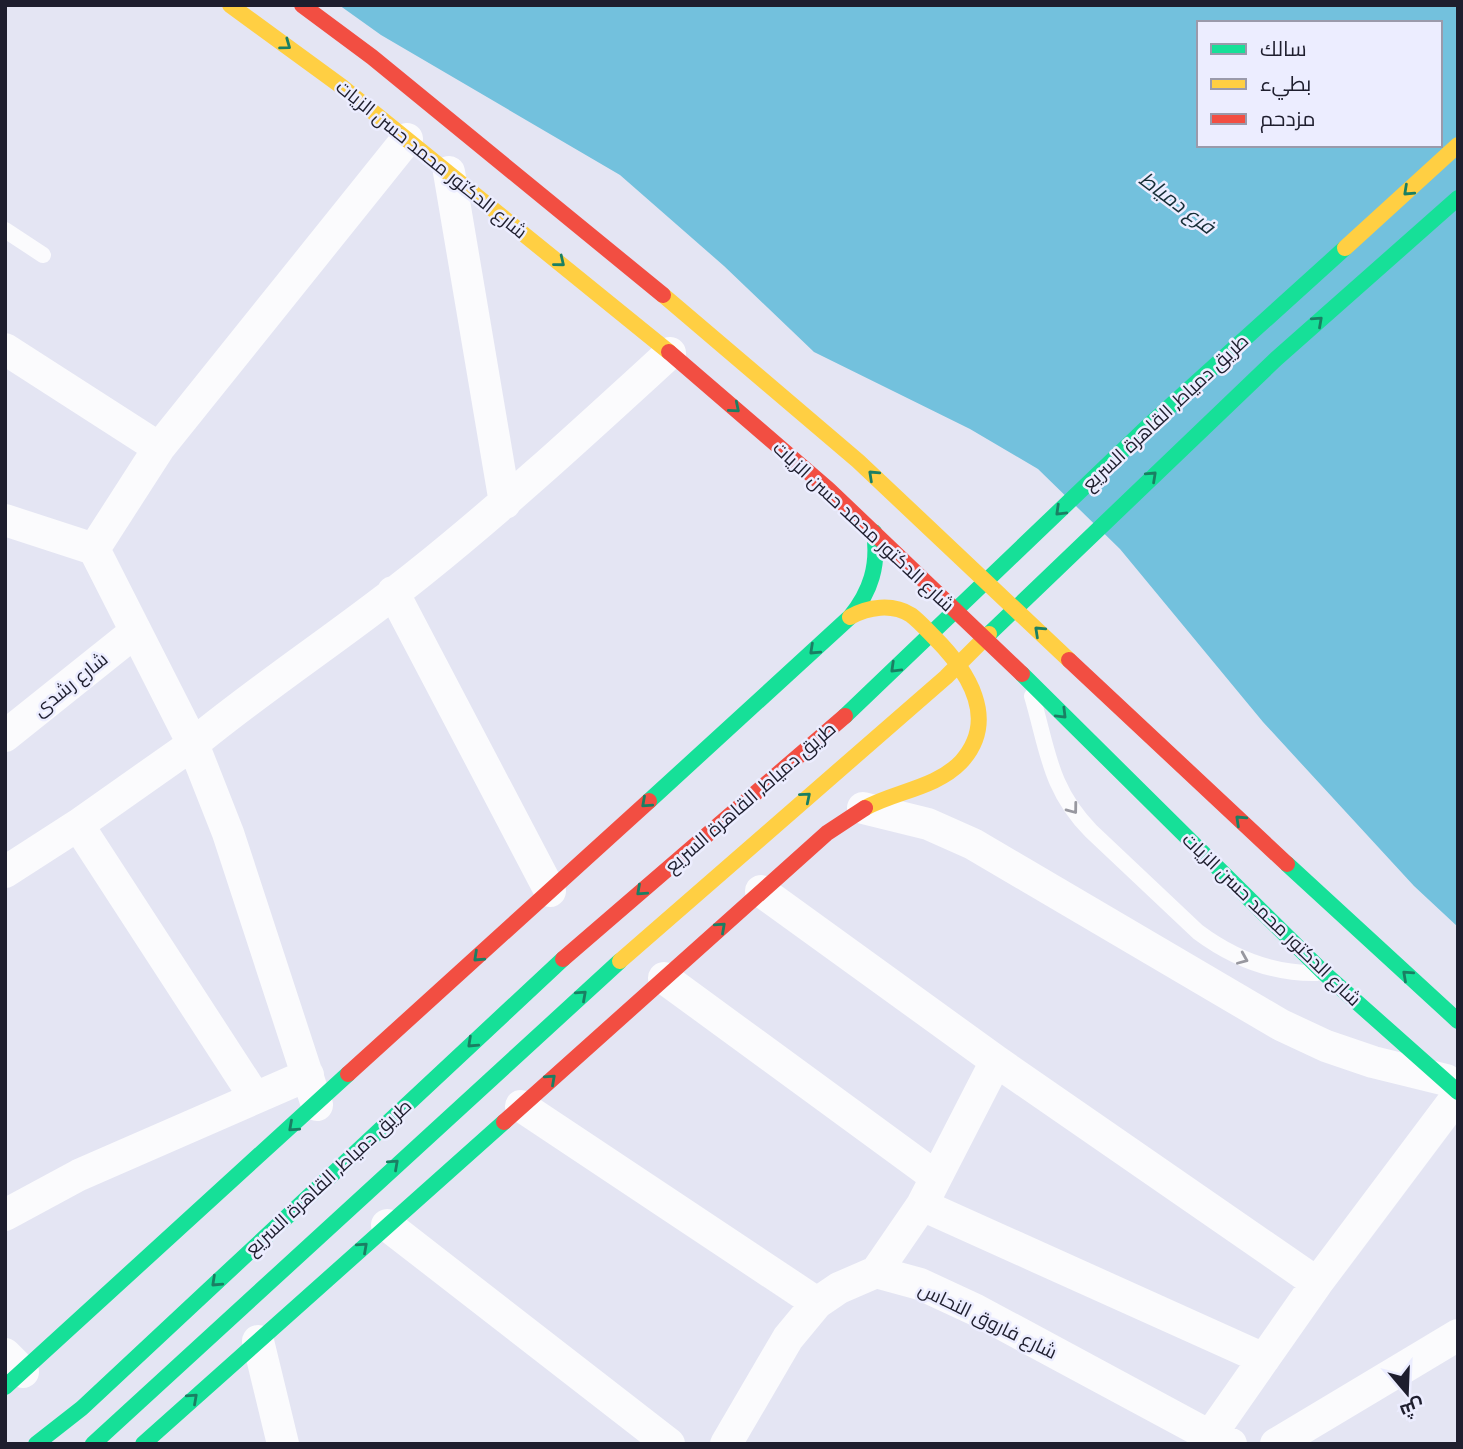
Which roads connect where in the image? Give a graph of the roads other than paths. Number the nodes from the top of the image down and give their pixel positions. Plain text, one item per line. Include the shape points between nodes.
1 (230, 5) edge
2 (302, 5) edge
3 (407, 139) junction
4 (1458, 145) edge
5 (449, 172) junction
6 (1458, 198) edge
7 (5, 230) edge
8 (43, 255) dead end
9 (5, 349) edge
10 (670, 354) junction
11 (159, 448) junction
12 (505, 503) junction
13 (5, 520) edge
14 (874, 531) junction
15 (94, 549) junction
16 (393, 592) junction
17 (850, 617) junction
18 (135, 632) junction
19 (1025, 677) junction
20 (5, 736) edge
21 (193, 744) junction
22 (863, 808) junction
23 (78, 825) junction
24 (5, 872) edge
25 (550, 891) junction
26 (761, 891) junction
27 (1324, 973) junction
28 (664, 978) junction
29 (1458, 1021) edge
30 (996, 1061) junction
31 (308, 1075) junction
32 (1454, 1089) edge
33 (254, 1096) junction
34 (317, 1105) junction
35 (521, 1106) junction
36 (936, 1177) junction
37 (922, 1205) junction
38 (5, 1215) edge
39 (387, 1225) junction
40 (876, 1272) junction
41 (1317, 1283) junction
42 (817, 1303) junction
43 (1458, 1335) edge
44 (258, 1340) junction
45 (1264, 1359) junction
46 (11, 1371) edge
47 (1221, 1440) edge
48 (36, 1444) edge
49 (93, 1444) edge
50 (143, 1444) edge
51 (283, 1444) edge
52 (669, 1444) edge
53 (726, 1444) edge
54 (1276, 1444) edge

1 -> 3 main road, شارع الدكتور محمد حسن الزيات
29 -> 2 main road via 858,461 608,248
3 - 5 main road, شارع الدكتور محمد حسن الزيات
3 - 11 street
4 -> 48 main road, طريق دمياط, القاهرة السريع via 1146,428 859,704 524,994 82,1408
5 -> 10 main road, شارع الدكتور محمد حسن الزيات
5 - 12 street
49 -> 6 main road, طريق دمياط, القاهرة السريع via 367,1188 754,841 946,677 1276,359
7 - 8 lane
9 - 11 street
10 - 12 street
10 -> 14 main road, شارع الدكتور محمد حسن الزيات
11 - 15 street
12 - 16 street
13 - 15 street
14 - 17 main road via 874,577
14 - 19 main road, شارع الدكتور محمد حسن الزيات
15 - 18 street
16 - 21 street
16 - 25 street
17 - 22 main road via 876,607 911,615 966,671 979,701 977,734 961,763 934,781
17 -> 25 main road
18 - 20 street, شارع رشدى
18 - 21 street
19 -> 27 main road, شارع الدكتور محمد حسن الزيات
19 -> 27 lane via 1051,772 1091,831 1198,932 1226,951 1268,968
21 - 23 street
21 - 31 street via 228,833
22 - 26 main road
22 - 32 street via 912,819 966,841 1303,1036
23 - 24 street
23 - 33 street
25 -> 34 main road
28 -> 26 main road
26 - 30 street
27 - 32 main road, شارع الدكتور محمد حسن الزيات
35 -> 28 main road
28 - 36 street
30 - 36 street
30 - 41 street
31 - 33 street
31 - 34 street
32 - 41 street
33 - 38 street via 79,1175
34 -> 46 main road
35 - 39 main road
35 - 42 street
36 - 37 street
37 - 40 street
37 - 45 street
44 -> 39 main road
39 - 52 street
40 - 42 street
40 - 47 street, شارع فاروق النحاس via 920,1284 976,1310
41 - 45 street
42 - 53 street via 788,1338
43 - 54 street
50 -> 44 main road
44 - 51 street
45 - 47 street

